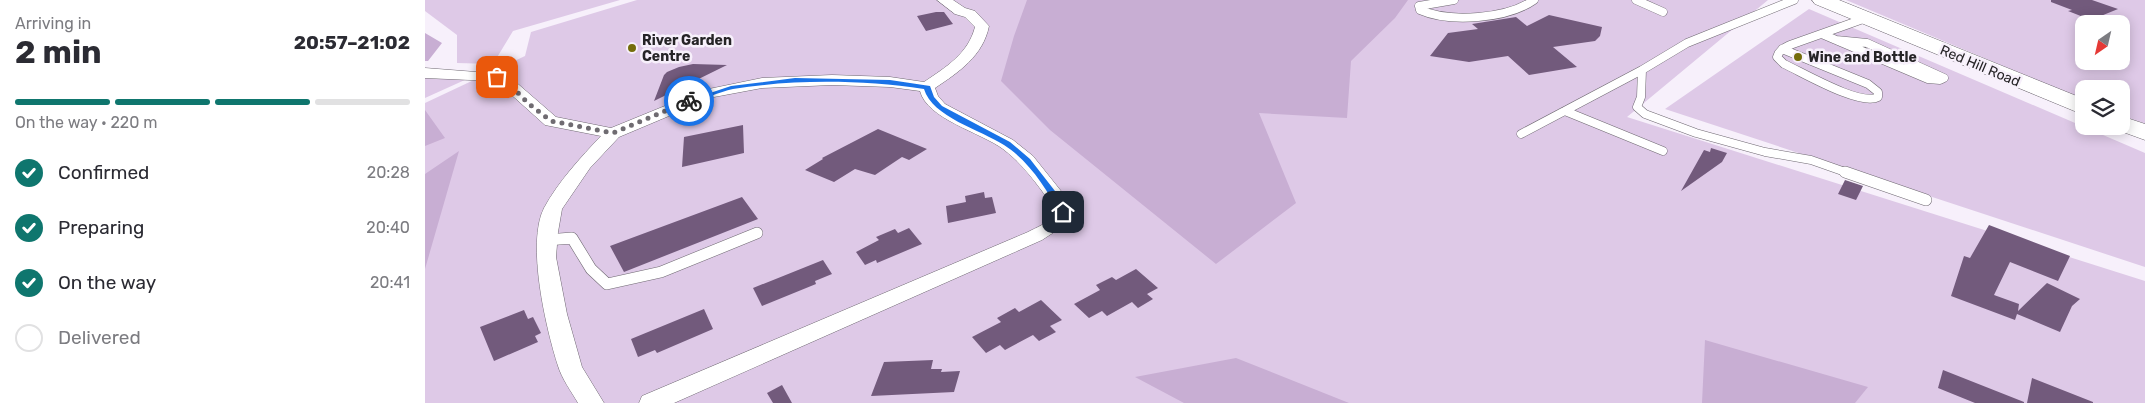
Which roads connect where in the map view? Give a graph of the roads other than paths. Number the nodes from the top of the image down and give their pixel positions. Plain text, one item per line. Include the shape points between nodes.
1 (944, 0) edge
2 (1454, 0) edge
3 (1534, 0) edge
4 (1636, 0) edge
5 (1794, 0) edge
6 (1822, 0) edge
7 (1663, 12) dead end
8 (1866, 18) junction
9 (1822, 34) junction
10 (1836, 40) junction
11 (1782, 49) junction
12 (1642, 70) junction
13 (425, 73) edge
14 (497, 77) joint
15 (927, 87) junction
16 (2075, 104) edge
17 (1565, 111) junction
18 (2130, 127) edge
19 (613, 133) junction
20 (2145, 133) edge
21 (1521, 134) dead end
22 (1663, 151) dead end
23 (1927, 200) dead end
24 (757, 233) dead end
25 (547, 240) junction
26 (592, 403) edge
27 (651, 403) edge

1 - 15 street via 977,20 982,26 981,35 968,55
2 - 3 lane via 1419,6 1420,10 1433,15 1455,18 1516,10
4 - 7 lane
5 - 12 lane via 1687,43
6 - 8 main road, Red Hill Road
8 - 9 lane
8 - 16 main road, Red Hill Road
9 - 10 lane
9 - 11 lane
10 - 10 lane via 1928,79 1944,78 1867,43
11 - 11 lane via 1777,56 1784,64 1855,97 1870,100 1878,97 1878,92 1868,84
12 - 17 lane
12 - 23 lane via 1641,97 1637,107 1645,114 1696,134 1811,160
13 - 14 street
14 - 19 street via 551,121
15 - 19 street via 832,80 762,83 710,93
15 - 27 street via 930,98 939,107 1007,144 1027,160 1058,200 1063,212 1061,219 1035,236
17 - 21 lane
17 - 22 lane
18 - 20 main road
19 - 25 street via 585,164 553,209
24 - 25 lane via 661,272 607,284 591,269 572,238
25 - 26 street via 545,257 570,367

